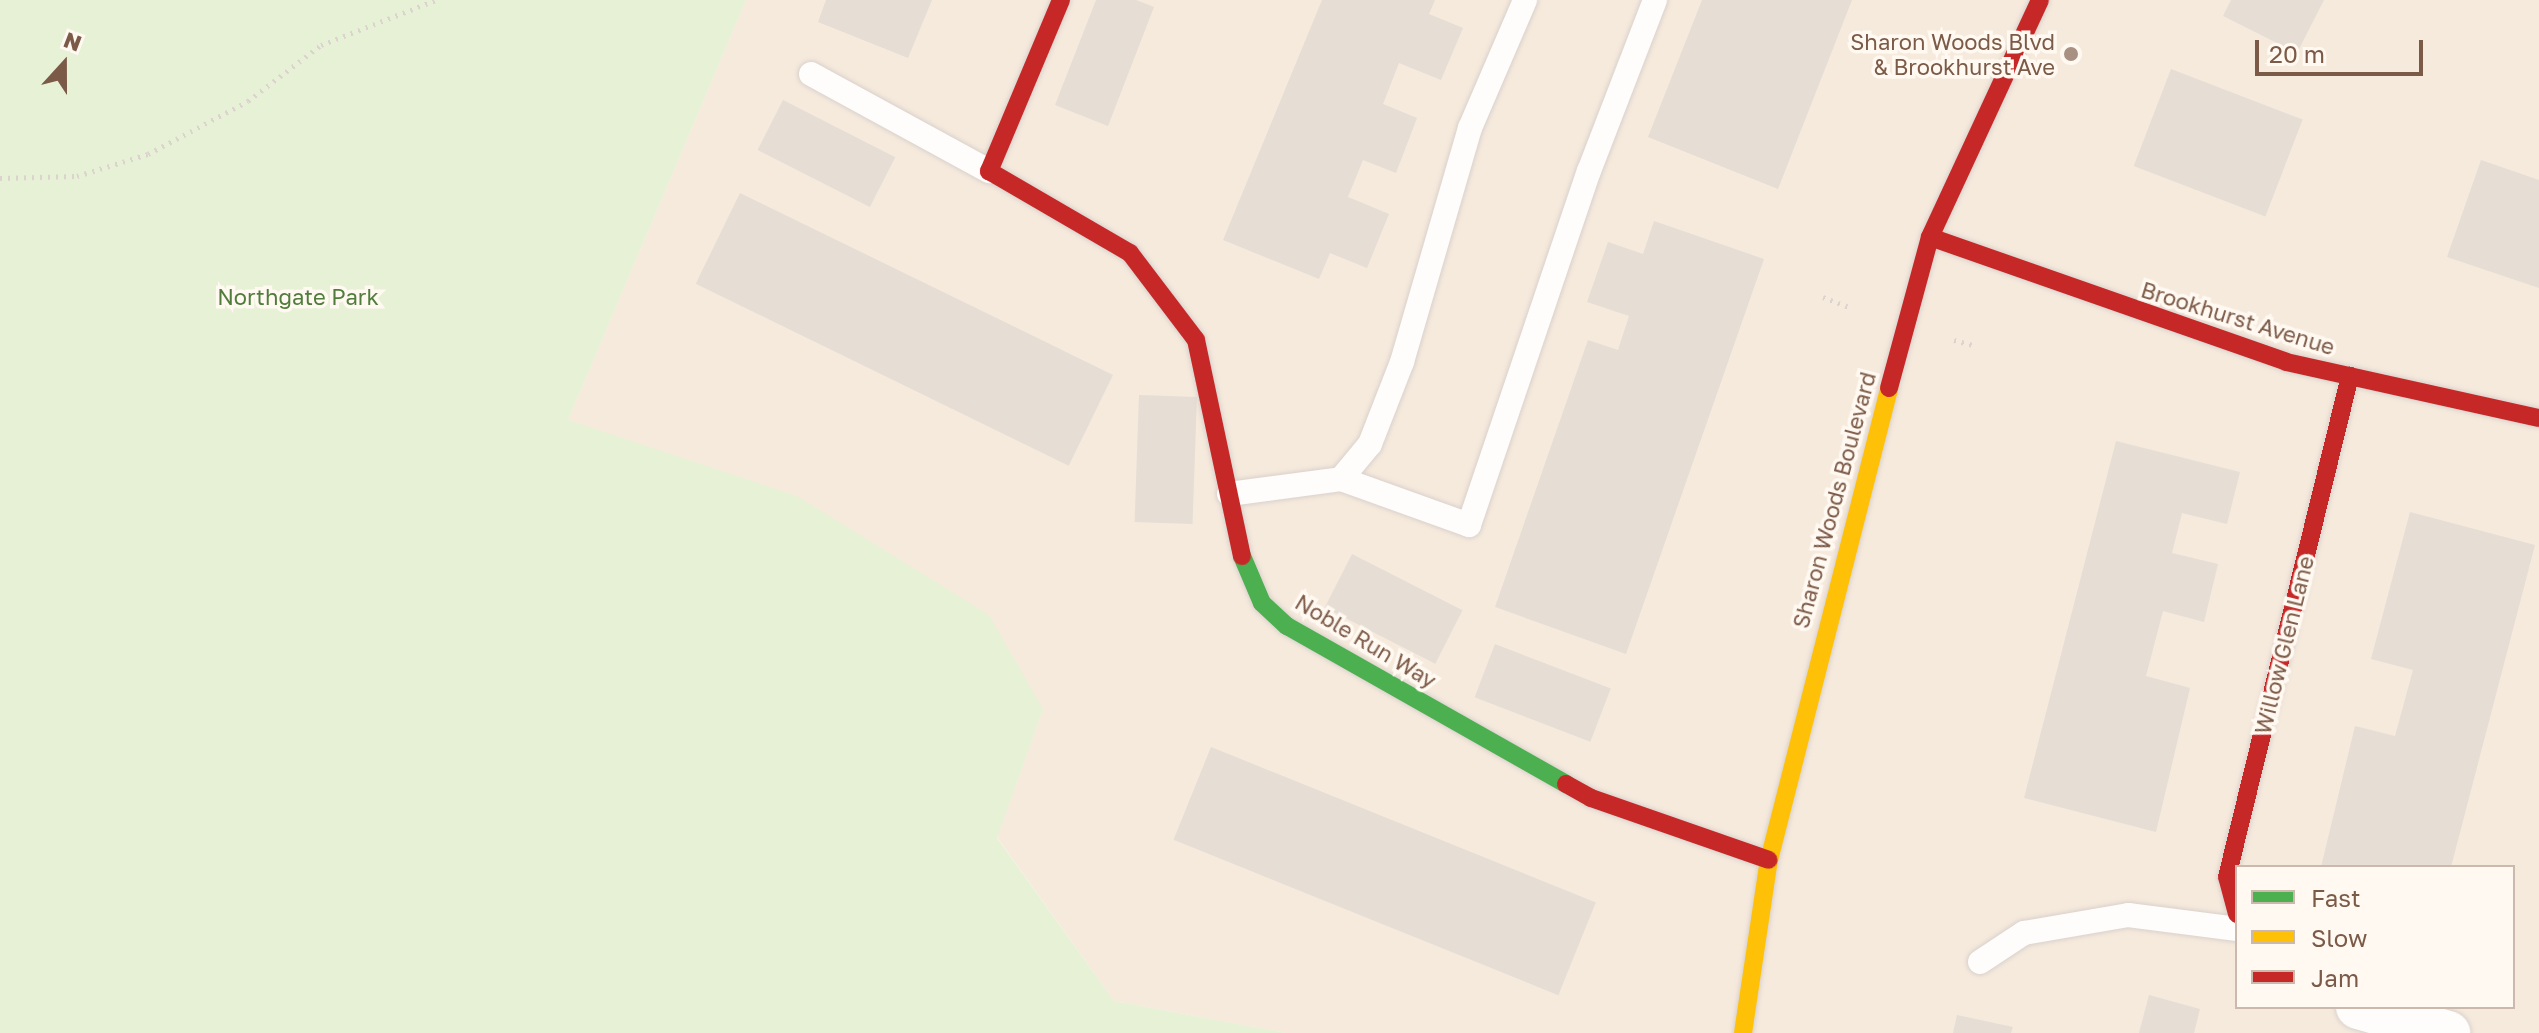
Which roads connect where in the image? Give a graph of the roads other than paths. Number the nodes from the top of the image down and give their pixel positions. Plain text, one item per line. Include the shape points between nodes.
1 (1061, 0) edge
2 (1525, 0) edge
3 (1655, 0) edge
4 (2040, 0) edge
5 (811, 74) dead end
6 (989, 171) junction
7 (1930, 237) junction
8 (2350, 376) junction
9 (2539, 418) edge
10 (1341, 479) junction
11 (1229, 494) junction
12 (1769, 860) junction
13 (2235, 907) edge
14 (2235, 929) edge
15 (1980, 962) dead end
16 (2365, 1009) edge
17 (1743, 1033) edge
18 (2448, 1033) edge

1 - 6 street
2 - 10 lane via 1470,128 1391,390 1370,444
3 - 10 lane via 1589,171 1469,525
4 - 7 street, Sharon Woods Boulevard
5 - 6 lane
6 - 11 street, Noble Run Way via 1130,253 1196,340
7 - 8 street, Brookhurst Avenue via 2286,362
7 - 12 street, Sharon Woods Boulevard via 1814,668
8 - 9 street, Brookhurst Avenue
8 - 13 street, Willow Glen Lane via 2227,877
10 - 11 lane
11 - 12 street, Noble Run Way via 1246,574 1262,603 1287,626 1591,798
12 - 17 street, Sharon Woods Boulevard
14 - 15 lane via 2128,915 2024,933
16 - 18 street

